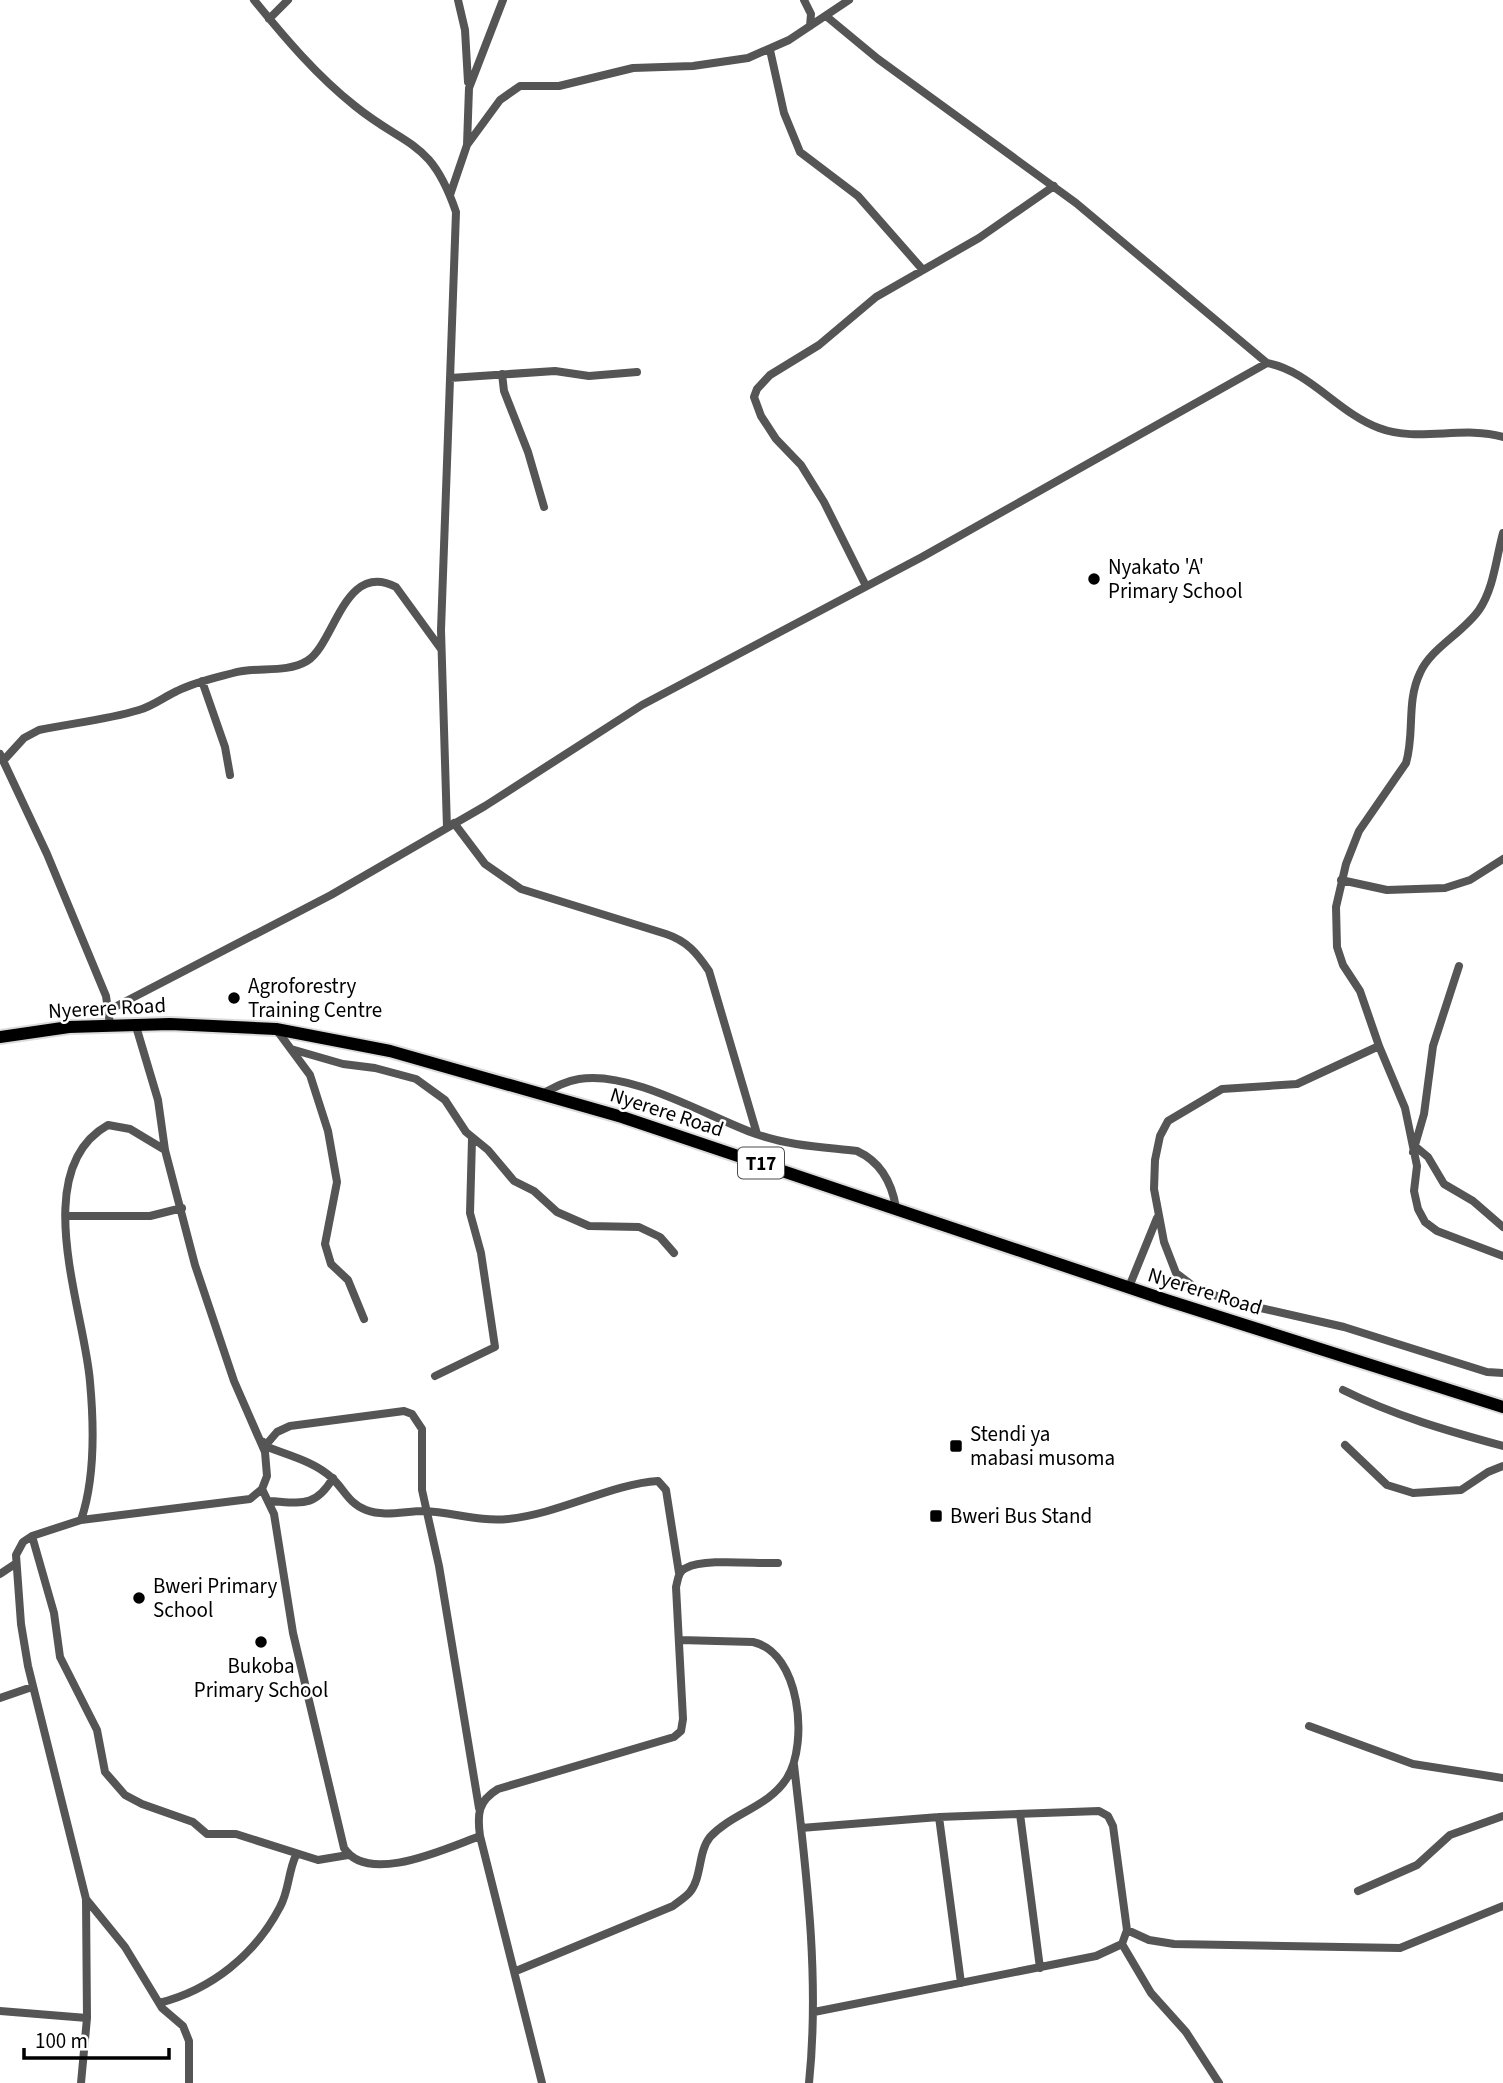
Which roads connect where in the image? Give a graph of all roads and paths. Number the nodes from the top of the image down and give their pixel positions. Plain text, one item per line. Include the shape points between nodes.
1 (254, 0) edge
2 (288, 0) edge
3 (457, 0) edge
4 (503, 0) edge
5 (804, 0) edge
6 (849, 0) edge
7 (826, 16) junction
8 (269, 19) junction
9 (810, 26) junction
10 (771, 50) junction
11 (468, 88) junction
12 (467, 145) junction
13 (1054, 186) junction
14 (450, 195) junction
15 (923, 270) junction
16 (1267, 363) junction
17 (637, 372) dead end
18 (502, 374) junction
19 (450, 378) junction
20 (1503, 438) edge
21 (544, 507) dead end
22 (1503, 533) edge
23 (866, 586) junction
24 (441, 649) junction
25 (202, 681) junction
26 (1, 757) edge
27 (230, 775) dead end
28 (451, 825) junction
29 (1503, 859) edge
30 (1341, 880) junction
31 (1459, 967) dead end
32 (109, 1010) junction
33 (135, 1023) junction
34 (110, 1024) junction
35 (276, 1029) junction
36 (0, 1037) edge
37 (1379, 1046) junction
38 (291, 1049) junction
39 (544, 1093) junction
40 (757, 1134) junction
41 (472, 1139) junction
42 (1415, 1149) junction
43 (165, 1150) junction
44 (182, 1208) junction
45 (896, 1208) junction
46 (66, 1216) junction
47 (1158, 1216) junction
48 (1503, 1227) edge
49 (674, 1253) dead end
50 (1503, 1256) edge
51 (1129, 1287) junction
52 (364, 1320) dead end
53 (1503, 1373) edge
54 (435, 1376) dead end
55 (1343, 1390) dead end
56 (1503, 1407) edge
57 (259, 1434) junction
58 (1345, 1445) dead end
59 (265, 1446) junction
60 (1503, 1446) edge
61 (1503, 1466) edge
62 (332, 1478) junction
63 (262, 1489) junction
64 (270, 1501) junction
65 (426, 1511) junction
66 (81, 1520) junction
67 (32, 1536) junction
68 (778, 1563) dead end
69 (15, 1564) junction
70 (679, 1573) junction
71 (0, 1574) edge
72 (680, 1640) junction
73 (32, 1687) junction
74 (0, 1698) edge
75 (1309, 1726) dead end
76 (794, 1762) junction
77 (1503, 1778) edge
78 (478, 1808) junction
79 (1020, 1814) junction
80 (939, 1816) junction
81 (1503, 1816) edge
82 (801, 1828) junction
83 (480, 1836) junction
84 (296, 1855) junction
85 (348, 1855) junction
86 (1358, 1891) dead end
87 (86, 1899) junction
88 (1503, 1906) edge
89 (1127, 1930) junction
90 (1122, 1944) junction
91 (1040, 1968) junction
92 (516, 1971) junction
93 (961, 1983) junction
94 (159, 2004) junction
95 (0, 2011) edge
96 (814, 2012) junction
97 (87, 2018) junction
98 (81, 2083) edge
99 (189, 2083) edge
100 (542, 2083) edge
101 (809, 2083) edge
102 (1219, 2083) edge

1 - 8 street
2 - 8 street
3 - 11 street via 465,30
4 - 11 street
5 - 9 street via 811,14
6 - 7 street
7 - 9 street
7 - 13 street
8 - 14 street via 355,106 432,161
9 - 10 street
10 - 12 street via 693,66 633,68 559,86 520,86 500,100
10 - 15 street via 784,113 800,152 858,195
11 - 12 street
12 - 14 street
13 - 15 street
13 - 16 street
14 - 19 street via 456,236
15 - 23 street via 876,297 819,345 770,374 754,397 771,432 801,466 830,512
16 - 20 street via 1284,366 1357,418 1381,429 1476,432
16 - 23 street
17 - 18 street
18 - 19 street
18 - 21 street
19 - 24 street
22 - 30 street via 1487,597 1456,637 1421,669 1410,705 1406,763 1359,831
23 - 28 street via 642,705
24 - 25 street via 396,587 374,584 343,603 321,648 307,661
24 - 28 street
25 - 26 street via 138,710 39,730
25 - 27 street
26 - 32 street via 47,854
28 - 32 street via 331,895
28 - 40 street via 485,864 521,889 681,939 695,950 709,971
29 - 30 street via 1470,880 1445,888 1387,890
30 - 37 street via 1337,947 1360,991
31 - 42 street via 1433,1046
32 - 34 street
33 - 34 main road, Nyerere Road / T17
33 - 35 main road, Nyerere Road / T17
33 - 43 street via 158,1100
34 - 36 main road, Nyerere Road / T17
35 - 38 street
35 - 39 main road, Nyerere Road / T17 via 390,1051
37 - 42 street via 1405,1108
37 - 47 street via 1297,1084 1222,1090 1168,1121 1155,1160
38 - 41 street via 416,1079 445,1100
38 - 52 street via 310,1075 336,1168 335,1205 325,1238 327,1254 331,1264 346,1276
39 - 40 street via 580,1078 602,1079 679,1100
39 - 45 main road, Nyerere Road / T17
40 - 45 street via 783,1143 857,1151 892,1185
41 - 49 street via 488,1150 514,1181 534,1191 557,1212 597,1228 639,1227 660,1237
41 - 54 street via 470,1213 495,1347
42 - 48 street via 1428,1157 1444,1184
42 - 50 street via 1416,1200 1426,1222 1451,1238
43 - 44 street
43 - 46 street via 121,1126 108,1125 94,1133 76,1156
44 - 46 street via 150,1216
44 - 57 street via 219,1338
45 - 51 main road, Nyerere Road / T17
46 - 66 street via 69,1276 90,1381 89,1497
47 - 51 street
47 - 53 street via 1176,1272 1197,1289
51 - 56 main road, Nyerere Road / T17
55 - 60 street via 1412,1420
57 - 59 street
57 - 63 street via 267,1476
58 - 61 street via 1387,1485 1413,1493 1461,1490
59 - 62 street via 314,1465
59 - 65 street via 290,1426 376,1413 412,1414 423,1437 421,1479
62 - 64 street via 323,1495 312,1501
62 - 65 street via 366,1511
63 - 64 street
63 - 66 street via 250,1500 237,1503
64 - 85 street via 297,1651 315,1714 336,1824
65 - 70 street via 476,1520 508,1519 658,1481 666,1490
65 - 78 street
66 - 67 street
67 - 69 street via 19,1548
67 - 84 street via 54,1613 60,1657 97,1730 105,1772 112,1784 142,1804 193,1822 207,1834 236,1834
68 - 70 street via 704,1565
69 - 71 street
69 - 73 street
70 - 72 street
72 - 76 street via 753,1642 769,1649 793,1682 797,1719
72 - 78 street via 683,1719 681,1731 674,1737 498,1789
73 - 74 street
73 - 87 street
75 - 77 street via 1413,1763
76 - 82 street
76 - 92 street via 775,1792 708,1839 690,1892 673,1906
78 - 83 street
79 - 80 street
79 - 89 street via 1099,1811 1108,1816 1120,1864
79 - 91 street
80 - 82 street
80 - 93 street
81 - 86 street via 1450,1835 1417,1865
82 - 96 street
83 - 85 street via 402,1864
83 - 92 street
84 - 85 street via 318,1860
84 - 94 street via 279,1909 235,1964 203,1989
87 - 94 street via 125,1947
87 - 97 street
88 - 89 street via 1400,1948 1174,1944
89 - 90 street
90 - 91 street via 1097,1956
90 - 102 street via 1151,1993 1186,2032
91 - 93 street
92 - 100 street
93 - 96 street
94 - 99 street via 186,2032
95 - 97 street
96 - 101 street
97 - 98 street

